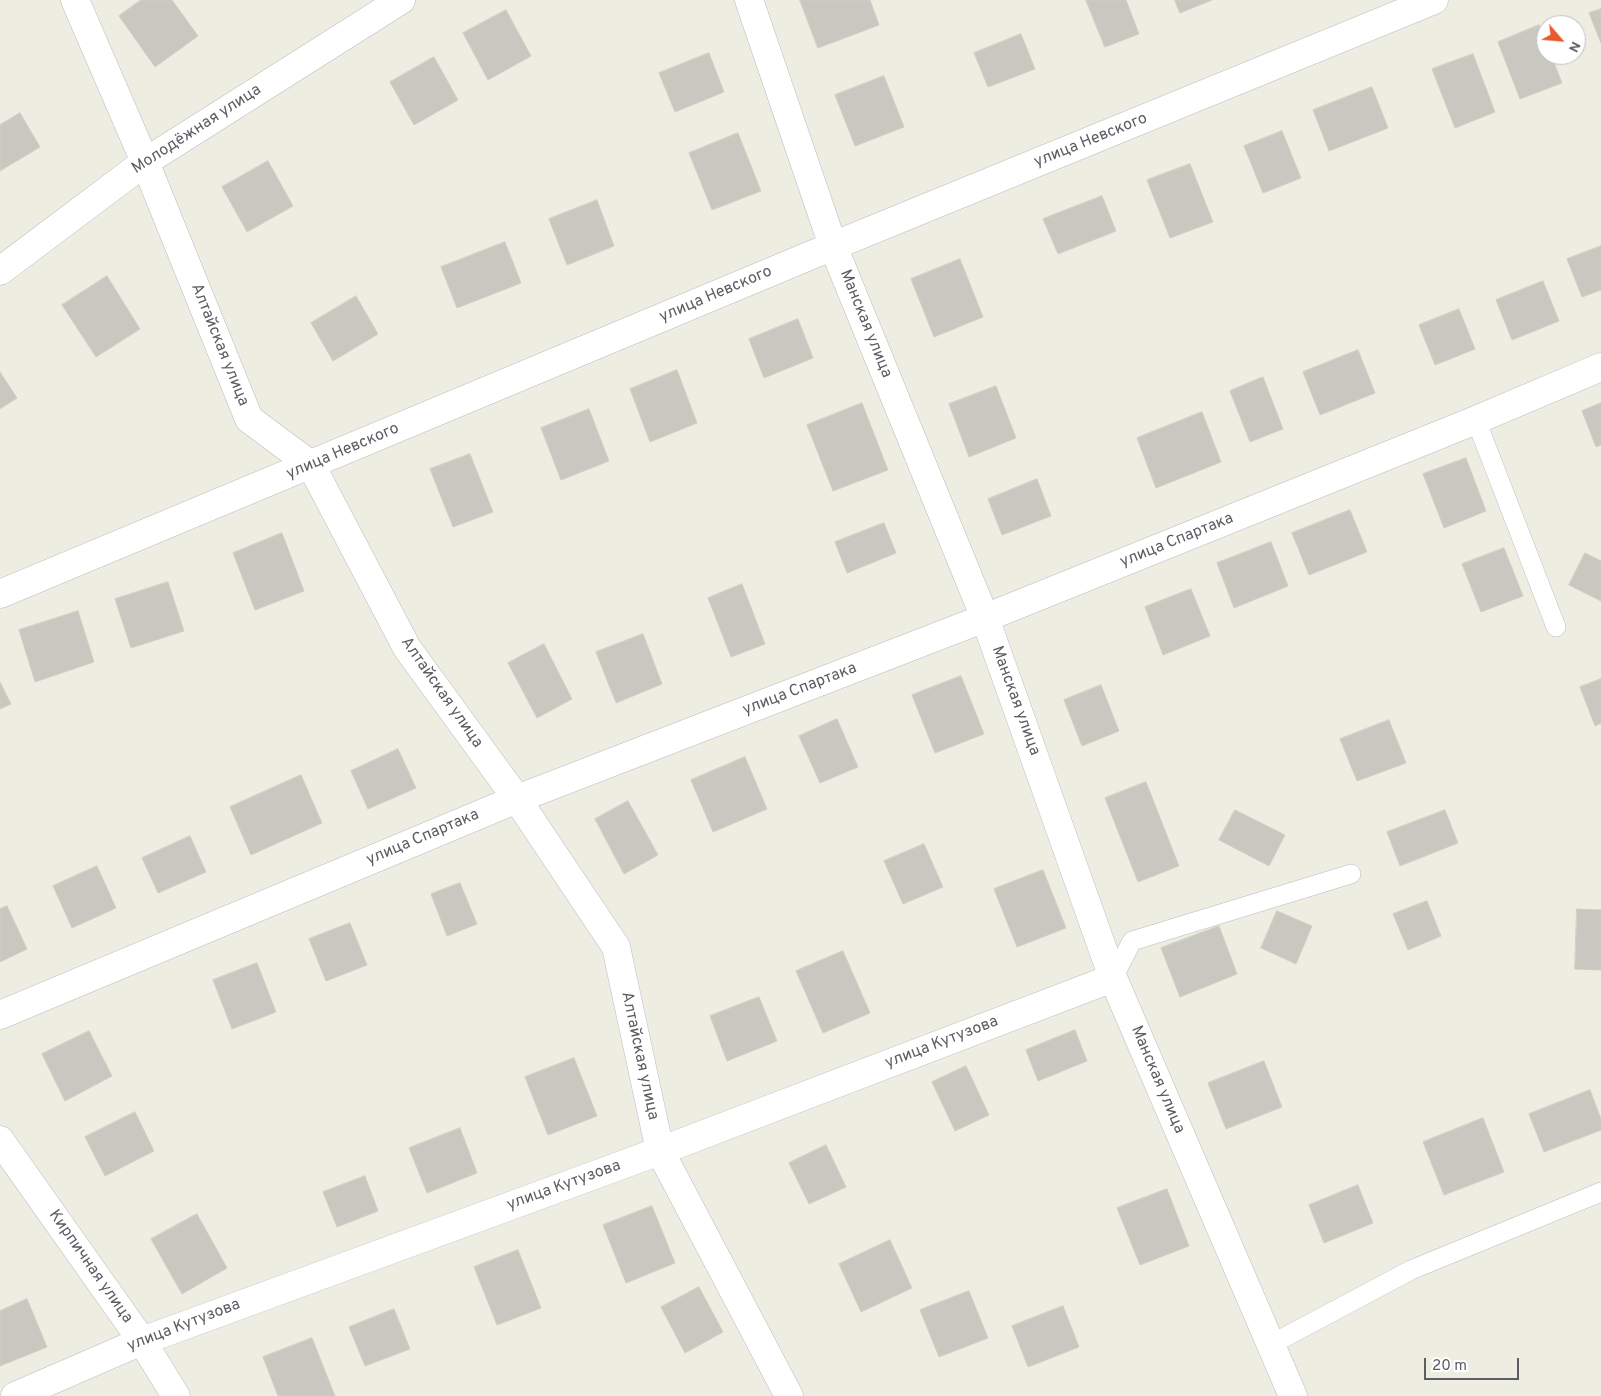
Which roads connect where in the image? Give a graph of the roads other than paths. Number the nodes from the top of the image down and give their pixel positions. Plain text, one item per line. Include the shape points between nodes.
1 (75, 0) edge
2 (402, 0) edge
3 (749, 0) edge
4 (1434, 0) edge
5 (145, 162) junction
6 (833, 246) junction
7 (0, 271) edge
8 (1601, 367) edge
9 (1476, 420) junction
10 (311, 465) junction
11 (0, 594) edge
12 (985, 618) junction
13 (1556, 627) dead end
14 (517, 799) junction
15 (1351, 874) dead end
16 (1113, 978) junction
17 (0, 1015) edge
18 (0, 1140) edge
19 (660, 1151) junction
20 (1601, 1192) edge
21 (142, 1341) junction
22 (1270, 1345) junction
23 (15, 1396) edge
24 (176, 1396) edge
25 (789, 1396) edge
26 (1293, 1396) edge

1 - 5 street, Алтайская улица
2 - 5 street, Молодёжная улица
3 - 6 street, Манская улица
4 - 6 street, улица Невского
5 - 7 street, Молодёжная улица
5 - 10 street, Алтайская улица via 249,418
6 - 10 street, улица Невского
6 - 12 street, Манская улица
8 - 9 street, улица Спартака
9 - 12 street, улица Спартака
9 - 13 lane
10 - 11 street, улица Невского
10 - 14 street, Алтайская улица via 407,648
12 - 14 street, улица Спартака
12 - 16 street, Манская улица
14 - 17 street, улица Спартака
14 - 19 street, Алтайская улица via 616,947
15 - 16 lane via 1132,941
16 - 19 street, улица Кутузова
16 - 22 street, Манская улица
18 - 21 street, Кирпичная улица
19 - 21 street, улица Кутузова
19 - 25 street, Алтайская улица
20 - 22 lane via 1411,1270
21 - 23 street, улица Кутузова
21 - 24 street, Кирпичная улица
22 - 26 street, Манская улица

